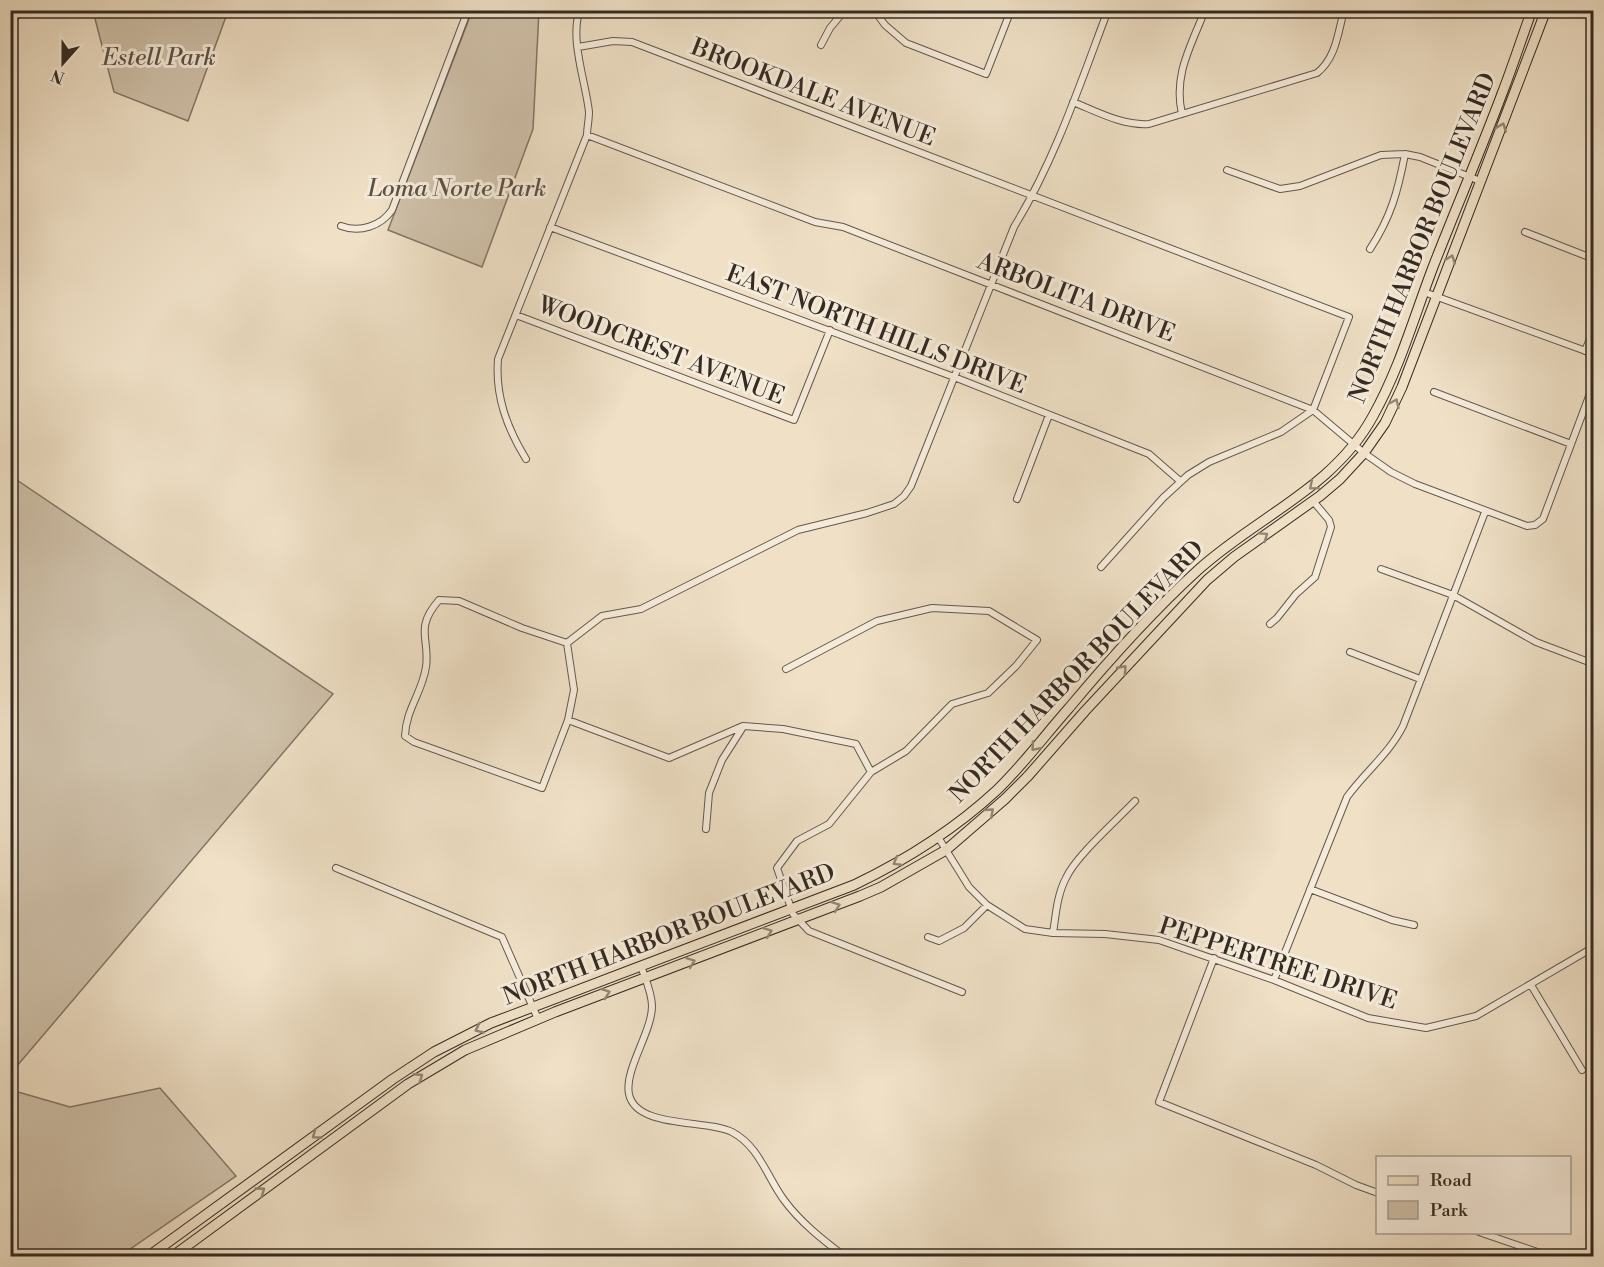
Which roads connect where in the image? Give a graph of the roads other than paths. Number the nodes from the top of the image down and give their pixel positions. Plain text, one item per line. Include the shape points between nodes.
1 (22, 10) edge
2 (468, 10) edge
3 (580, 10) edge
4 (845, 10) edge
5 (874, 10) edge
6 (1011, 10) edge
7 (1108, 10) edge
8 (1205, 10) edge
9 (1344, 10) edge
10 (1532, 10) edge
11 (1546, 10) edge
12 (10, 23) edge
13 (821, 45) dead end
14 (578, 47) junction
15 (1073, 102) junction
16 (1182, 114) junction
17 (587, 135) junction
18 (1405, 154) junction
19 (1227, 170) dead end
20 (1468, 176) junction
21 (1480, 182) junction
22 (1032, 197) junction
23 (341, 226) dead end
24 (550, 227) junction
25 (1525, 232) dead end
26 (1370, 249) dead end
27 (1593, 259) edge
28 (991, 284) junction
29 (1424, 292) junction
30 (1436, 296) junction
31 (516, 315) junction
32 (1593, 329) edge
33 (830, 330) junction
34 (1585, 351) junction
35 (1593, 354) edge
36 (954, 377) junction
37 (1593, 383) edge
38 (1434, 392) dead end
39 (1313, 410) junction
40 (1049, 415) junction
41 (1354, 444) junction
42 (1571, 444) junction
43 (1364, 453) junction
44 (526, 459) dead end
45 (1180, 481) junction
46 (1017, 499) dead end
47 (1314, 501) junction
48 (1485, 512) junction
49 (1101, 567) dead end
50 (1381, 569) dead end
51 (1453, 596) junction
52 (1270, 624) dead end
53 (567, 643) junction
54 (1350, 652) dead end
55 (1593, 664) edge
56 (786, 669) dead end
57 (1420, 679) junction
58 (568, 720) junction
59 (743, 726) junction
60 (871, 772) junction
61 (1136, 801) dead end
62 (706, 829) dead end
63 (938, 837) junction
64 (945, 850) junction
65 (336, 868) dead end
66 (1310, 889) junction
67 (987, 905) junction
68 (794, 914) junction
69 (1414, 925) dead end
70 (1053, 933) junction
71 (928, 937) dead end
72 (1593, 947) edge
73 (1214, 958) junction
74 (641, 966) junction
75 (645, 979) junction
76 (1274, 980) junction
77 (1531, 985) junction
78 (962, 992) dead end
79 (534, 1007) junction
80 (538, 1019) junction
81 (1582, 1070) dead end
82 (1376, 1193) edge
83 (1482, 1234) edge
84 (149, 1257) edge
85 (173, 1257) edge
86 (844, 1257) edge
87 (1549, 1257) edge

1 - 12 street
2 - 23 street via 392,210 378,224 351,230
3 - 14 street
4 - 13 street
5 - 6 street via 885,26 906,43 986,74
7 - 15 street
8 - 16 street via 1180,76 1178,98
9 - 16 street via 1332,56 1317,73
10 - 20 main road, NORTH HARBOR BOULEVARD
21 -> 11 main road, NORTH HARBOR BOULEVARD
14 - 17 street via 589,114
14 - 22 street, BROOKDALE AVENUE via 632,42
15 - 16 street via 1138,125
15 - 22 street
17 - 24 street
17 - 28 street, ARBOLITA DRIVE
18 - 19 street via 1381,155 1300,186 1280,189
18 - 20 street
18 - 26 street via 1395,203
20 - 21 street
20 - 29 main road, NORTH HARBOR BOULEVARD
30 -> 21 main road, NORTH HARBOR BOULEVARD
22 - 28 street via 1014,227
22 - 39 street, BROOKDALE AVENUE via 1348,317
24 - 31 street
24 - 33 street, EAST NORTH HILLS DRIVE
25 - 27 street
28 - 36 street
28 - 39 street, ARBOLITA DRIVE
29 - 30 street
29 - 41 main road, NORTH HARBOR BOULEVARD via 1389,384 1373,418
30 - 34 street
43 -> 30 main road, NORTH HARBOR BOULEVARD via 1385,423 1402,387
31 - 33 street, WOODCREST AVENUE via 794,420
31 - 44 street via 498,359 498,390 502,412
32 - 34 street
33 - 36 street, EAST NORTH HILLS DRIVE
34 - 35 street
36 - 40 street, EAST NORTH HILLS DRIVE
36 - 53 street via 911,486 894,504 798,530 641,609 602,616
37 - 42 street
38 - 42 street
39 - 41 street, ARBOLITA DRIVE
39 - 45 street via 1281,432 1209,462
40 - 45 street, EAST NORTH HILLS DRIVE via 1149,454
40 - 46 street
41 - 43 street, ARBOLITA DRIVE
41 -> 63 main road, NORTH HARBOR BOULEVARD via 1312,487 1198,570 1094,679 1010,776
42 - 48 street, ARBOLITA DRIVE via 1543,519 1527,526
43 - 47 main road, NORTH HARBOR BOULEVARD
43 - 48 street, ARBOLITA DRIVE via 1415,484
45 - 49 street
47 - 52 street via 1331,527 1315,577
64 -> 47 main road, NORTH HARBOR BOULEVARD via 1028,776 1207,580
48 - 51 street
50 - 51 street
51 - 55 street via 1536,642
51 - 57 street
53 - 58 street via 574,690
53 - 58 street via 459,601 438,600 428,613 423,633 423,682 406,721 405,736 542,788
54 - 57 street
56 - 60 street via 877,621 932,608 989,611 1037,640 988,693 952,704 906,751
57 - 66 street via 1396,739 1347,797
58 - 59 street via 669,758
59 - 60 street via 783,729 856,744
59 - 62 street via 722,760 709,793
60 - 68 street via 829,824 797,841 777,868
61 - 70 street via 1066,876
63 - 64 street, PEPPERTREE DRIVE
63 -> 68 main road, NORTH HARBOR BOULEVARD via 898,862
64 - 67 street, PEPPERTREE DRIVE via 969,887
68 -> 64 main road, NORTH HARBOR BOULEVARD via 881,887
65 - 79 street via 502,937
66 - 69 street
66 - 76 street
67 - 70 street, PEPPERTREE DRIVE via 1025,928
67 - 71 street via 964,928 939,941
68 - 74 main road, NORTH HARBOR BOULEVARD
75 -> 68 main road, NORTH HARBOR BOULEVARD
68 - 78 street via 809,931
70 - 73 street, PEPPERTREE DRIVE via 1159,940
72 - 77 street, PEPPERTREE DRIVE
73 - 76 street, PEPPERTREE DRIVE
73 - 82 street via 1159,1102
74 - 75 street
74 - 79 main road, NORTH HARBOR BOULEVARD
80 -> 75 main road, NORTH HARBOR BOULEVARD
75 - 86 street via 651,1012 629,1082 634,1104 654,1116 718,1127 742,1139 760,1159 791,1209
76 - 77 street, PEPPERTREE DRIVE via 1368,1018 1426,1028 1476,1016
77 - 81 street
79 - 80 street
79 -> 84 main road, NORTH HARBOR BOULEVARD via 463,1036 414,1065
85 -> 80 main road, NORTH HARBOR BOULEVARD via 425,1073 465,1050
83 - 87 street

